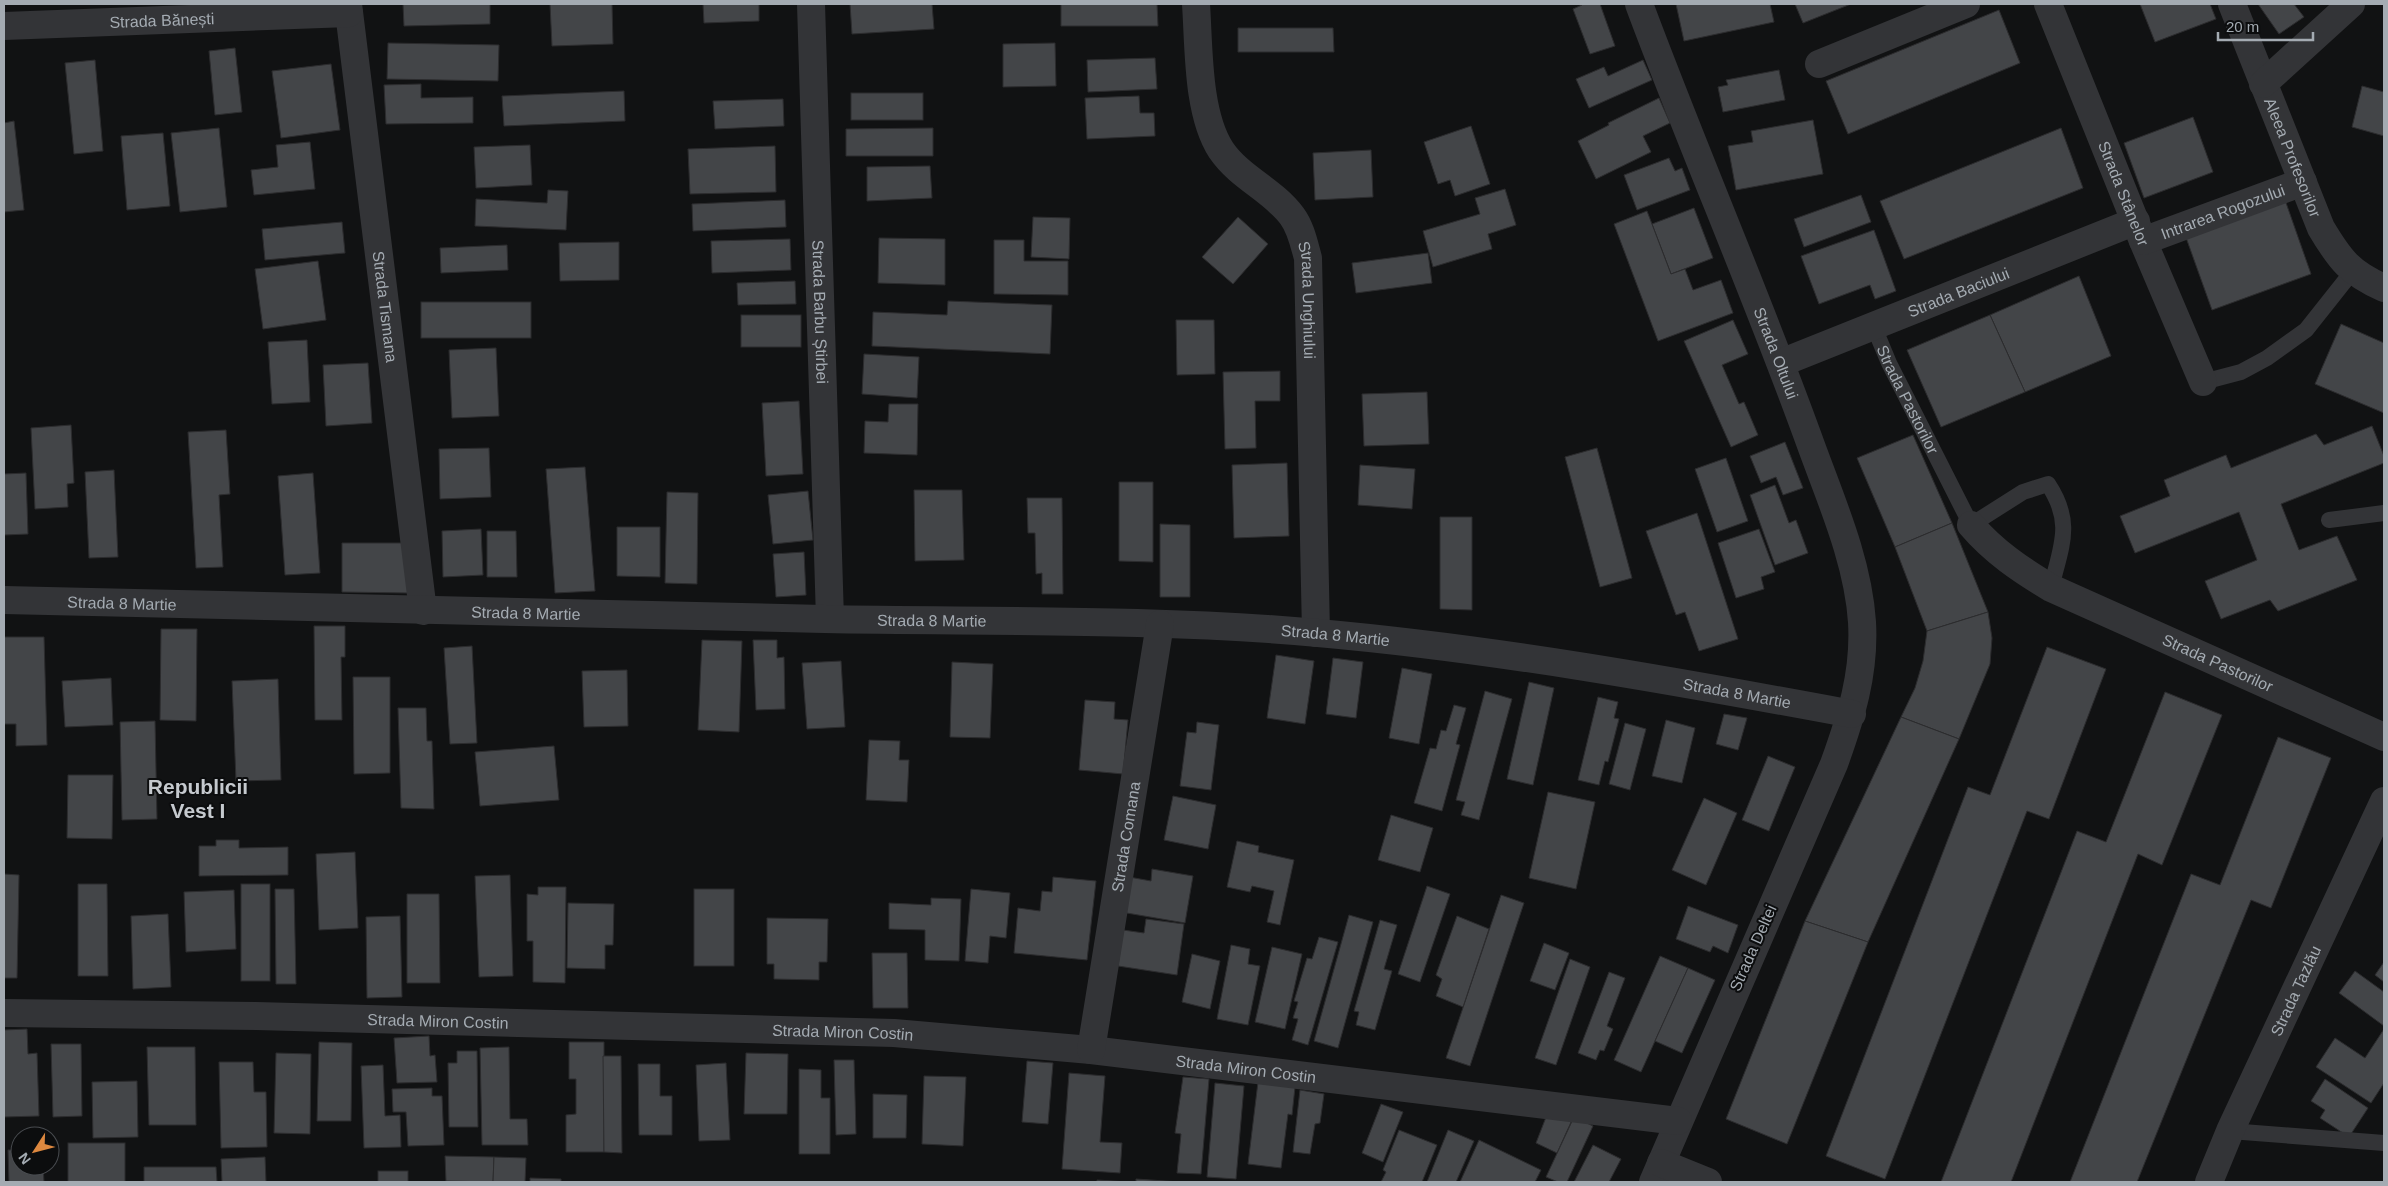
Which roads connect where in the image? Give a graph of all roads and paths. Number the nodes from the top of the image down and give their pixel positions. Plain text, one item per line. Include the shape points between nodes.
1 (811, 4) edge
2 (1196, 4) edge
3 (1639, 4) edge
4 (1966, 4) edge
5 (2048, 4) edge
6 (2232, 4) edge
7 (2351, 4) edge
8 (349, 8) edge
9 (4, 26) edge
10 (1819, 64) dead end
11 (2263, 84) junction
12 (2303, 182) junction
13 (2139, 231) junction
14 (2352, 272) junction
15 (2384, 288) edge
16 (1874, 327) junction
17 (1781, 363) junction
18 (2203, 382) joint
19 (2384, 513) edge
20 (2329, 520) dead end
21 (1971, 525) junction
22 (2051, 588) junction
23 (4, 600) edge
24 (423, 611) junction
25 (830, 619) junction
26 (1160, 624) junction
27 (1316, 633) junction
28 (1852, 714) junction
29 (2384, 737) edge
30 (2384, 801) edge
31 (4, 1013) edge
32 (1091, 1050) junction
33 (1678, 1122) junction
34 (2230, 1131) junction
35 (2384, 1143) edge
36 (1657, 1173) edge
37 (1708, 1182) edge
38 (2209, 1182) edge

1 - 25 street, Strada Barbu Știrbei
2 - 27 street, Strada Unghiului via 1202,85 1209,121 1221,150 1242,174 1291,215 1302,236 1308,258
3 - 17 street, Strada Oltului
4 - 10 street
5 - 13 street, Strada Stânelor
6 - 11 street, Aleea Profesorilor
7 - 11 street
8 - 9 street, Strada Bănești
8 - 24 street, Strada Tismana
11 - 12 street, Aleea Profesorilor
12 - 13 street, Intrarea Rogozului
12 - 14 street, Aleea Profesorilor via 2321,228
13 - 16 street, Strada Baciului
13 - 18 street, Strada Stânelor
14 - 15 street, Aleea Profesorilor
14 - 18 lane via 2306,330 2241,372
16 - 17 street, Strada Baciului
16 - 21 lane, Strada Pastorilor via 1889,364
17 - 28 street, Strada Oltului via 1852,566 1862,622 1861,671
19 - 20 lane
21 - 22 street, Strada Pastorilor via 2014,566
21 - 22 lane via 2023,492 2048,484 2057,497 2065,531
22 - 29 street, Strada Pastorilor
23 - 24 street, Strada 8 Martie
24 - 25 street, Strada 8 Martie
25 - 26 street, Strada 8 Martie
26 - 27 street, Strada 8 Martie
26 - 32 street, Strada Comana
27 - 28 street, Strada 8 Martie via 1622,672
28 - 33 street, Strada Deltei via 1834,764
30 - 34 street, Strada Tazlău
31 - 32 street, Strada Miron Costin via 256,1016 894,1033
32 - 33 street, Strada Miron Costin
33 - 36 street, Strada Deltei
34 - 35 lane
34 - 38 street, Strada Tazlău
36 - 37 street

